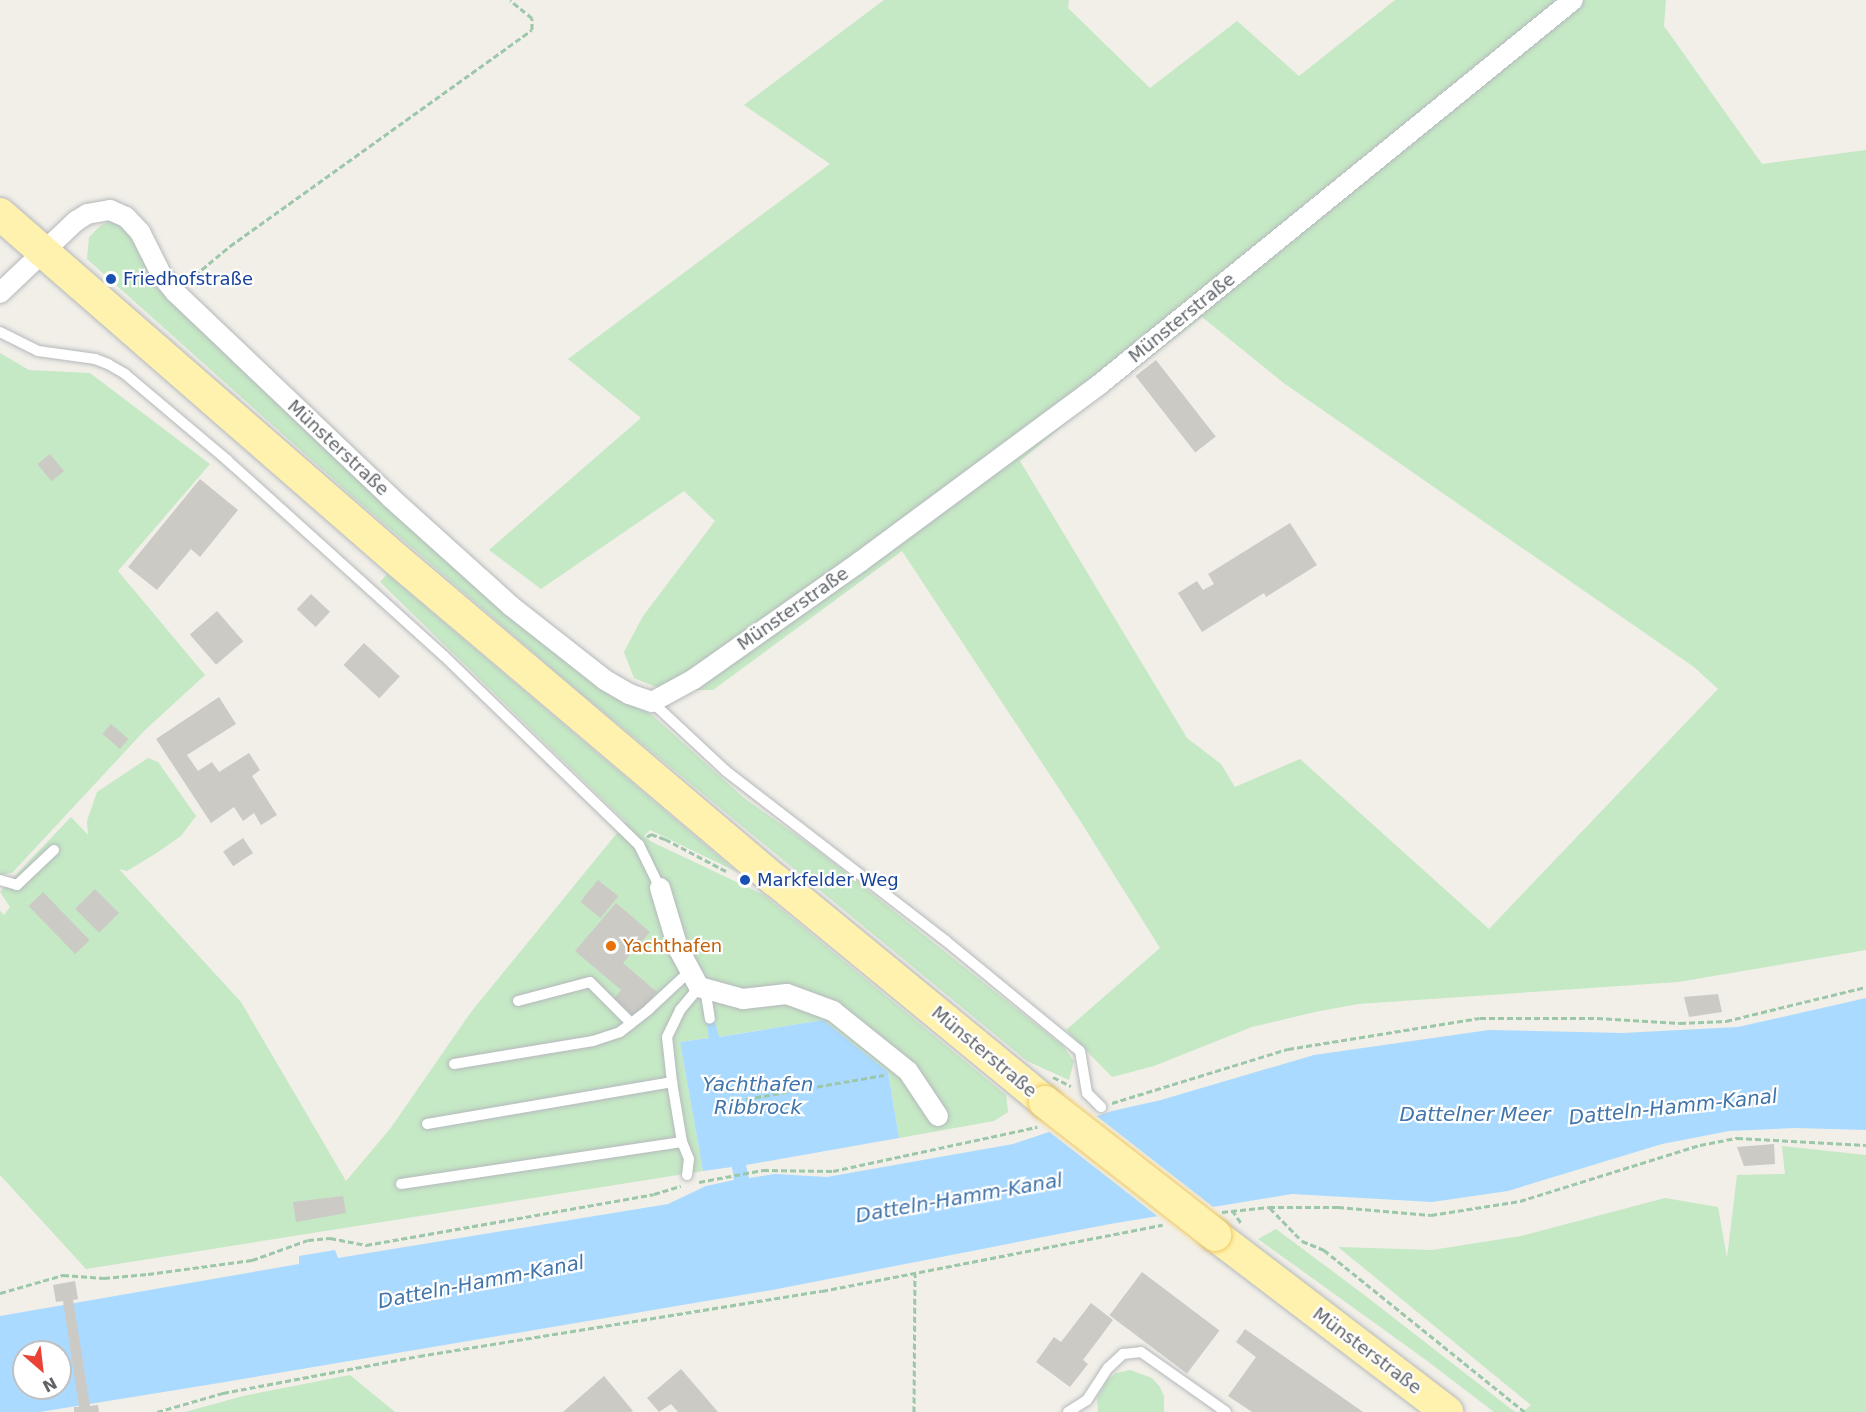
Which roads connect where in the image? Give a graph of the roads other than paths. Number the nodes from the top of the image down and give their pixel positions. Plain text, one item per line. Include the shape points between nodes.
1 (1573, 0) edge
2 (0, 214) edge
3 (44, 252) junction
4 (0, 293) edge
5 (0, 332) edge
6 (652, 702) junction
7 (54, 850) dead end
8 (0, 880) edge
9 (660, 888) joint
10 (698, 982) junction
11 (518, 1001) dead end
12 (710, 1019) dead end
13 (631, 1023) junction
14 (454, 1065) dead end
15 (672, 1082) junction
16 (1101, 1107) road end
17 (938, 1116) dead end
18 (427, 1124) dead end
19 (682, 1142) junction
20 (689, 1181) road end
21 (401, 1184) dead end
22 (1068, 1412) edge
23 (1226, 1412) edge
24 (1447, 1412) edge

1 - 6 street, Münsterstraße via 1100,384 861,561 694,679
2 - 3 main road, Münsterstraße
3 - 4 street
3 - 6 street, Münsterstraße via 87,214 110,210 126,217 140,232 162,276 175,292 285,399 511,606 604,680
3 - 24 main road, Münsterstraße, bridge via 396,559 775,880 1036,1117 1223,1223
5 - 9 lane via 38,351 95,359 125,374 227,460 444,656 639,845
6 - 16 lane via 726,771 946,941 1080,1051 1087,1093
7 - 8 lane via 17,885
9 - 10 street via 678,948
10 - 12 lane
10 - 13 lane
10 - 15 lane via 668,1037
10 - 17 street via 743,999 786,994 833,1011 908,1071
11 - 13 lane via 590,982
13 - 14 lane via 620,1032 593,1041
15 - 18 lane
15 - 19 lane
19 - 20 lane via 689,1159
19 - 21 lane
22 - 23 lane via 1087,1400 1108,1368 1123,1354 1142,1352

